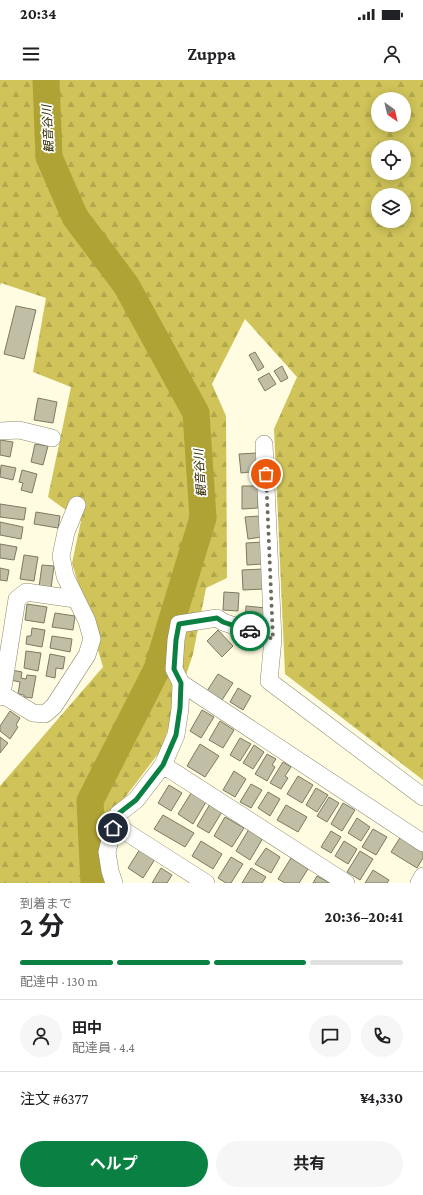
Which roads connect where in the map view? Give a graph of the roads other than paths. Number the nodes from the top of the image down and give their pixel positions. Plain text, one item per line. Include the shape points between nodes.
1 (0, 430) edge
2 (52, 438) dead end
3 (264, 444) dead end
4 (78, 505) dead end
5 (75, 599) junction
6 (273, 639) junction
7 (181, 683) junction
8 (1, 695) edge
9 (163, 765) junction
10 (423, 797) edge
11 (113, 828) junction
12 (421, 838) edge
13 (423, 876) edge
14 (114, 883) edge
15 (206, 883) edge
16 (346, 883) edge
17 (419, 883) edge

1 - 2 street via 19,430
3 - 6 street
4 - 5 street via 66,532 61,556 65,576
5 - 8 street via 26,592 17,599
5 - 8 street via 87,621 92,639 87,655 54,706 45,714 33,713
6 - 7 street via 217,618 179,624 174,669
6 - 10 street via 269,681
7 - 9 street via 176,735
7 - 12 street
9 - 11 street via 136,800 118,814
9 - 16 street
11 - 14 street via 107,852
11 - 15 street via 123,830
13 - 17 street

